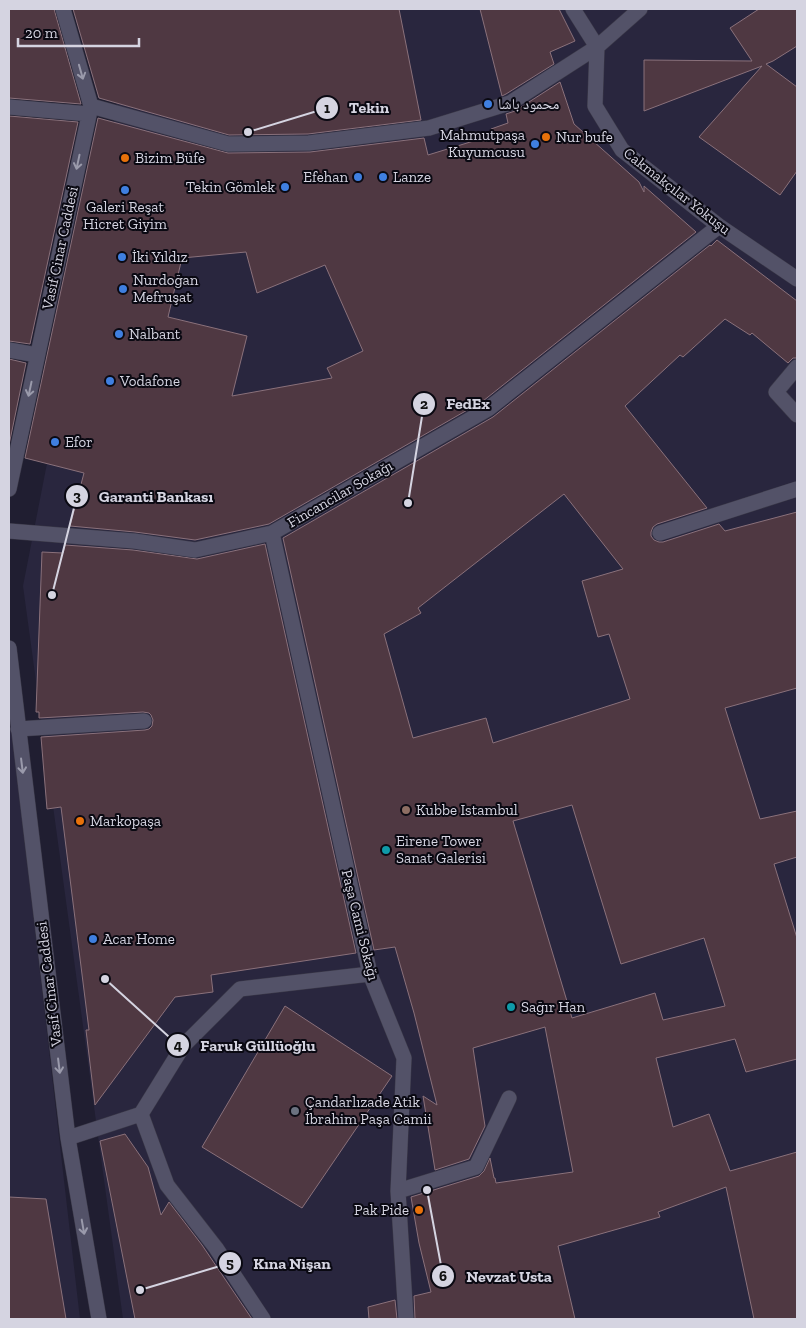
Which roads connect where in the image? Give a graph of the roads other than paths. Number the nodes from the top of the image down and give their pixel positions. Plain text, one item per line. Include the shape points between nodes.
1 (63, 9) edge
2 (573, 9) edge
3 (640, 9) edge
4 (597, 47) junction
5 (9, 107) edge
6 (90, 110) junction
7 (719, 226) junction
8 (797, 279) edge
9 (9, 350) edge
10 (37, 355) junction
11 (797, 367) edge
12 (797, 415) edge
13 (9, 489) edge
14 (797, 489) edge
15 (9, 531) edge
16 (272, 533) junction
17 (660, 533) dead end
18 (9, 648) edge
19 (144, 721) dead end
20 (18, 729) junction
21 (370, 974) junction
22 (508, 1098) dead end
23 (141, 1114) junction
24 (68, 1138) junction
25 (398, 1191) junction
26 (99, 1319) edge
27 (263, 1319) edge
28 (406, 1319) edge

1 -> 6 street, Vasif Cinar Caddesi
2 - 4 street
3 - 4 street
4 - 6 street via 510,103 428,128 309,143 228,144
4 - 7 street, Cakmakçılar Yokuşu via 595,106 622,150
5 - 6 street
6 -> 10 street, Vasif Cinar Caddesi
7 - 8 street, Cakmakçılar Yokuşu
7 - 16 street, Fincancilar Sokağı via 488,409
9 - 10 street
10 -> 13 street, Vasif Cinar Caddesi
11 - 12 street via 776,392
14 - 17 street
15 - 16 street, Fincancilar Sokağı via 134,541 195,550
16 - 21 street, Paşa Cami Sokağı
18 - 20 street, Vasif Cinar Caddesi
19 - 20 street
20 -> 24 street, Vasif Cinar Caddesi
21 - 23 street via 240,989 183,1046
21 - 25 street, Paşa Cami Sokağı via 404,1058
22 - 25 street via 476,1167
23 - 24 street
23 - 27 street via 167,1185 216,1248
24 -> 26 street, Vasif Cinar Caddesi
25 - 28 street, Paşa Cami Sokağı

